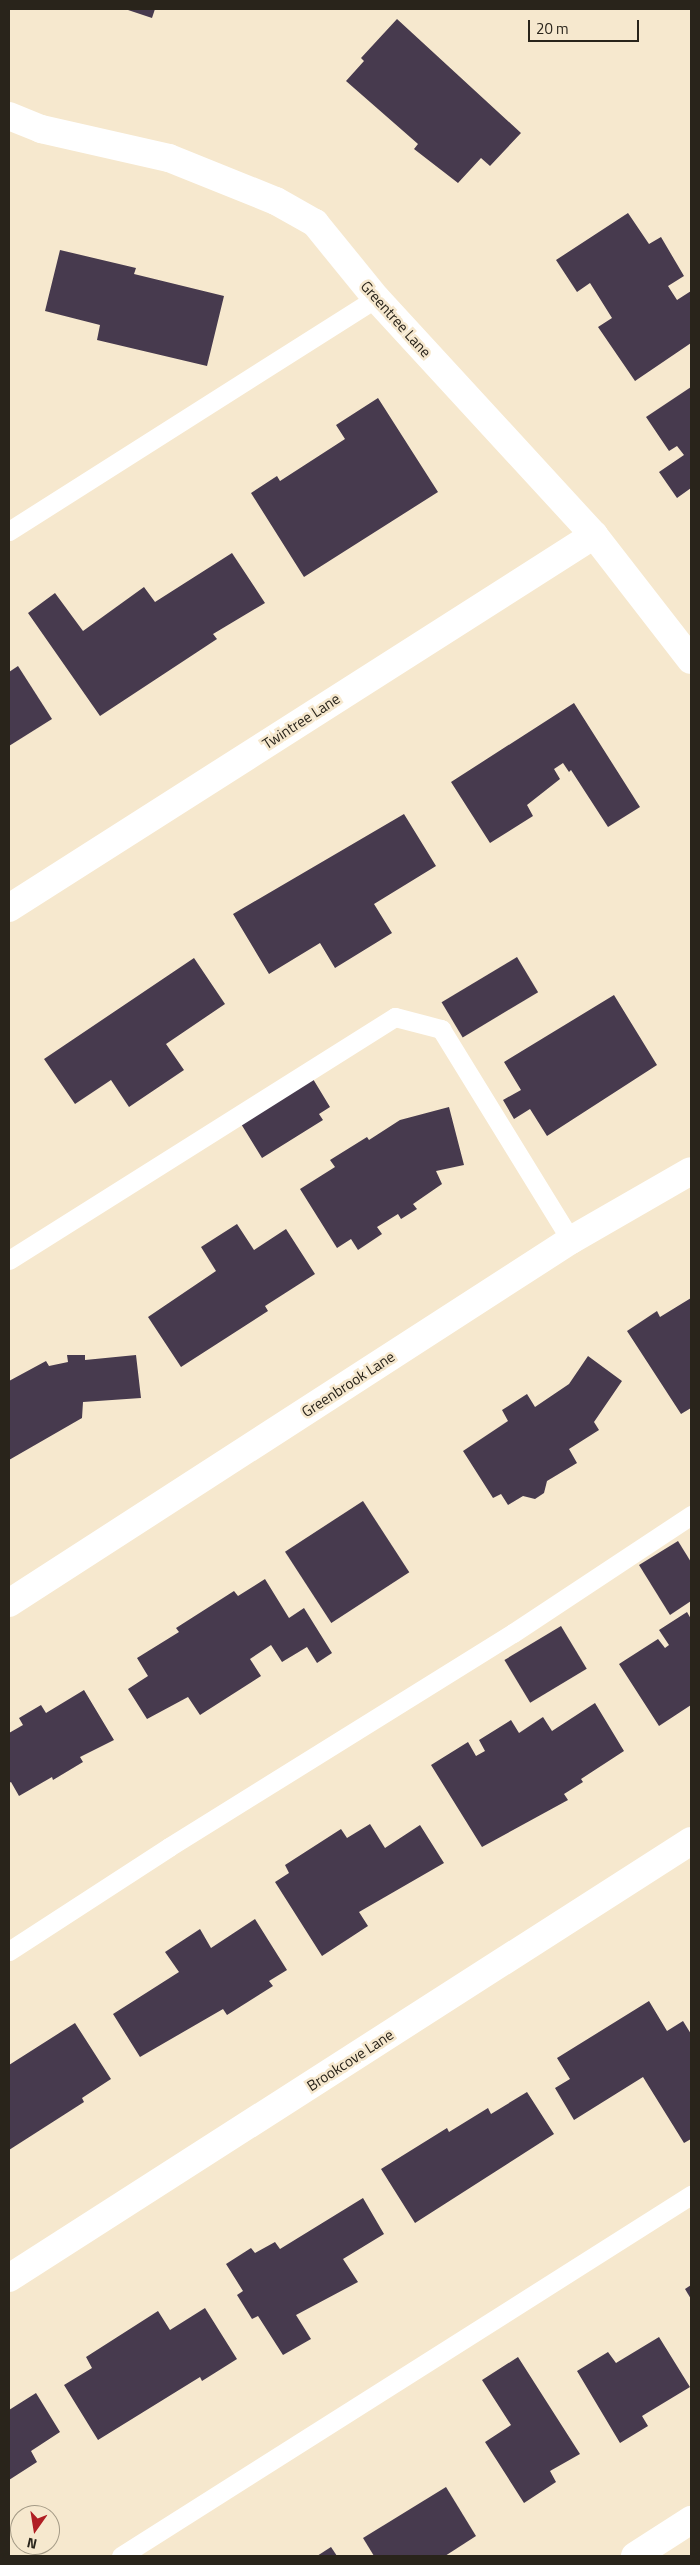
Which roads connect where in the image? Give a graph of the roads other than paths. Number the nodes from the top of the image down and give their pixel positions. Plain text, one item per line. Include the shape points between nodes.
1 (9, 116) edge
2 (376, 298) junction
3 (9, 531) edge
4 (594, 535) junction
5 (691, 660) edge
6 (9, 908) edge
7 (691, 1172) edge
8 (571, 1240) junction
9 (9, 1260) edge
10 (691, 1515) edge
11 (9, 1603) edge
12 (691, 1841) edge
13 (9, 1951) edge
14 (691, 2195) edge
15 (9, 2278) edge
16 (691, 2520) edge
17 (122, 2556) edge
18 (635, 2556) edge

1 - 2 street, Greentree Lane via 41,129 169,158 276,201 315,223
2 - 3 lane
2 - 4 street, Greentree Lane
4 - 5 street, Greentree Lane
4 - 6 street, Twintree Lane
7 - 8 street, Greenbrook Lane
8 - 9 lane via 441,1029 395,1018
8 - 11 street, Greenbrook Lane
10 - 13 lane via 513,1633 169,1847
12 - 15 street, Brookcove Lane
14 - 17 lane
16 - 18 street

